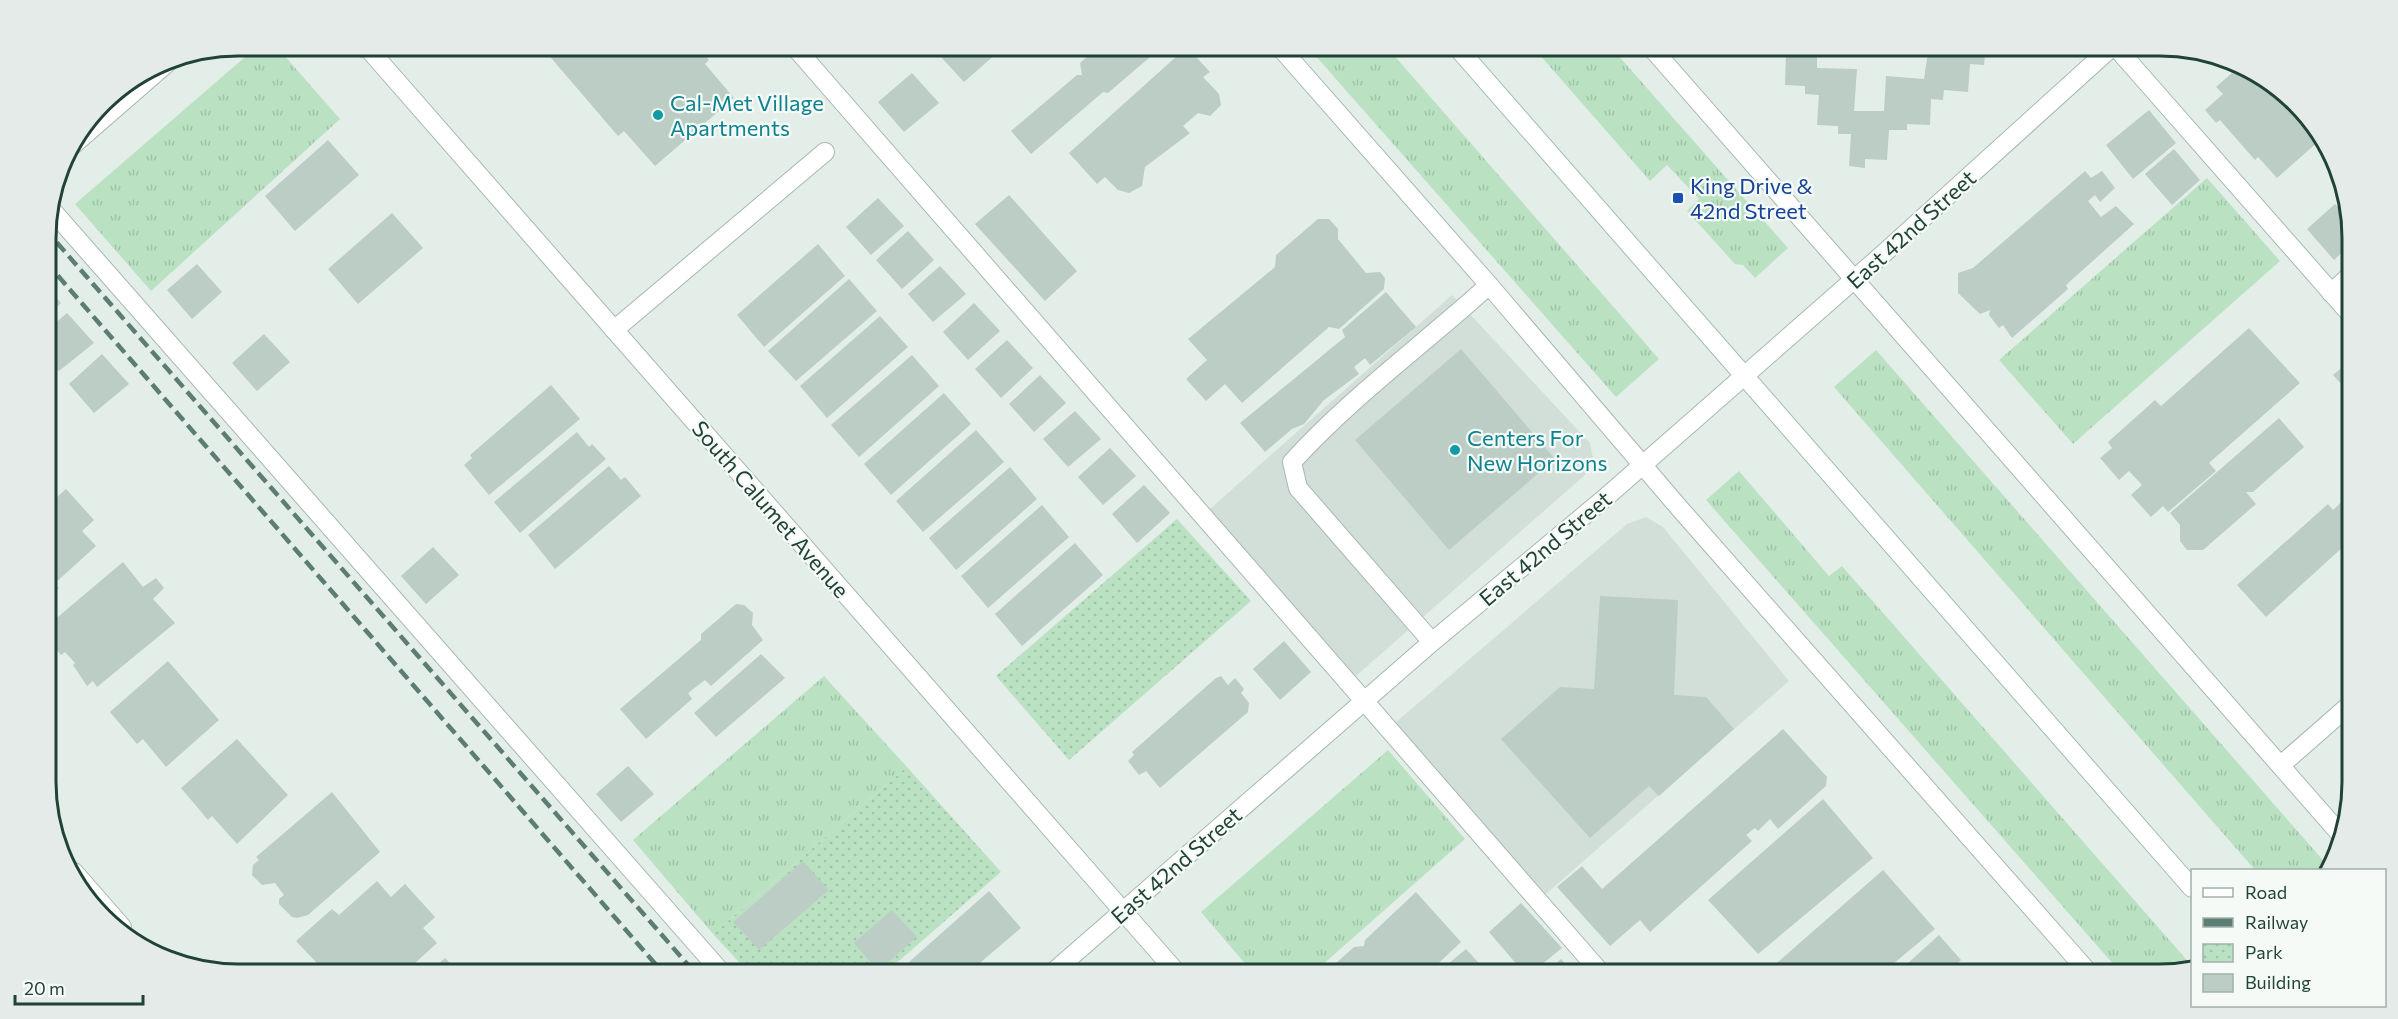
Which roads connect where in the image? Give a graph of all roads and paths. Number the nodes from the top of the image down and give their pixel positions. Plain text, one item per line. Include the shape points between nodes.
1 (374, 55) edge
2 (802, 55) edge
3 (1287, 55) edge
4 (1464, 55) edge
5 (1658, 55) edge
6 (2103, 55) edge
7 (2123, 55) edge
8 (150, 78) edge
9 (91, 129) edge
10 (825, 152) dead end
11 (57, 216) edge
12 (1854, 280) junction
13 (2342, 283) edge
14 (1489, 285) junction
15 (2331, 293) junction
16 (2342, 305) edge
17 (614, 330) junction
18 (1744, 376) junction
19 (1642, 465) junction
20 (1432, 642) junction
21 (1364, 701) junction
22 (2342, 712) edge
23 (2281, 765) junction
24 (2336, 829) edge
25 (2191, 886) edge
26 (1123, 912) junction
27 (1593, 963) edge
28 (2080, 963) edge
29 (714, 964) edge
30 (1064, 964) edge
31 (1169, 964) edge

1 - 17 street, South Calumet Avenue
2 - 21 street
3 - 14 street
4 - 18 street
5 - 12 street
6 - 12 street, East 42nd Street
7 - 15 street
8 - 9 street
10 - 17 street
11 - 29 street
12 - 18 street, East 42nd Street
12 - 23 street
13 - 15 street
14 - 19 street
14 - 20 street via 1325,425 1292,462 1298,488
15 - 16 street
17 - 26 street, South Calumet Avenue
18 - 19 street, East 42nd Street
18 - 25 street
19 - 20 street, East 42nd Street
19 - 28 street
20 - 21 street, East 42nd Street
21 - 26 street, East 42nd Street
21 - 27 street
22 - 23 street
23 - 24 street
26 - 30 street, East 42nd Street
26 - 31 street, South Calumet Avenue

